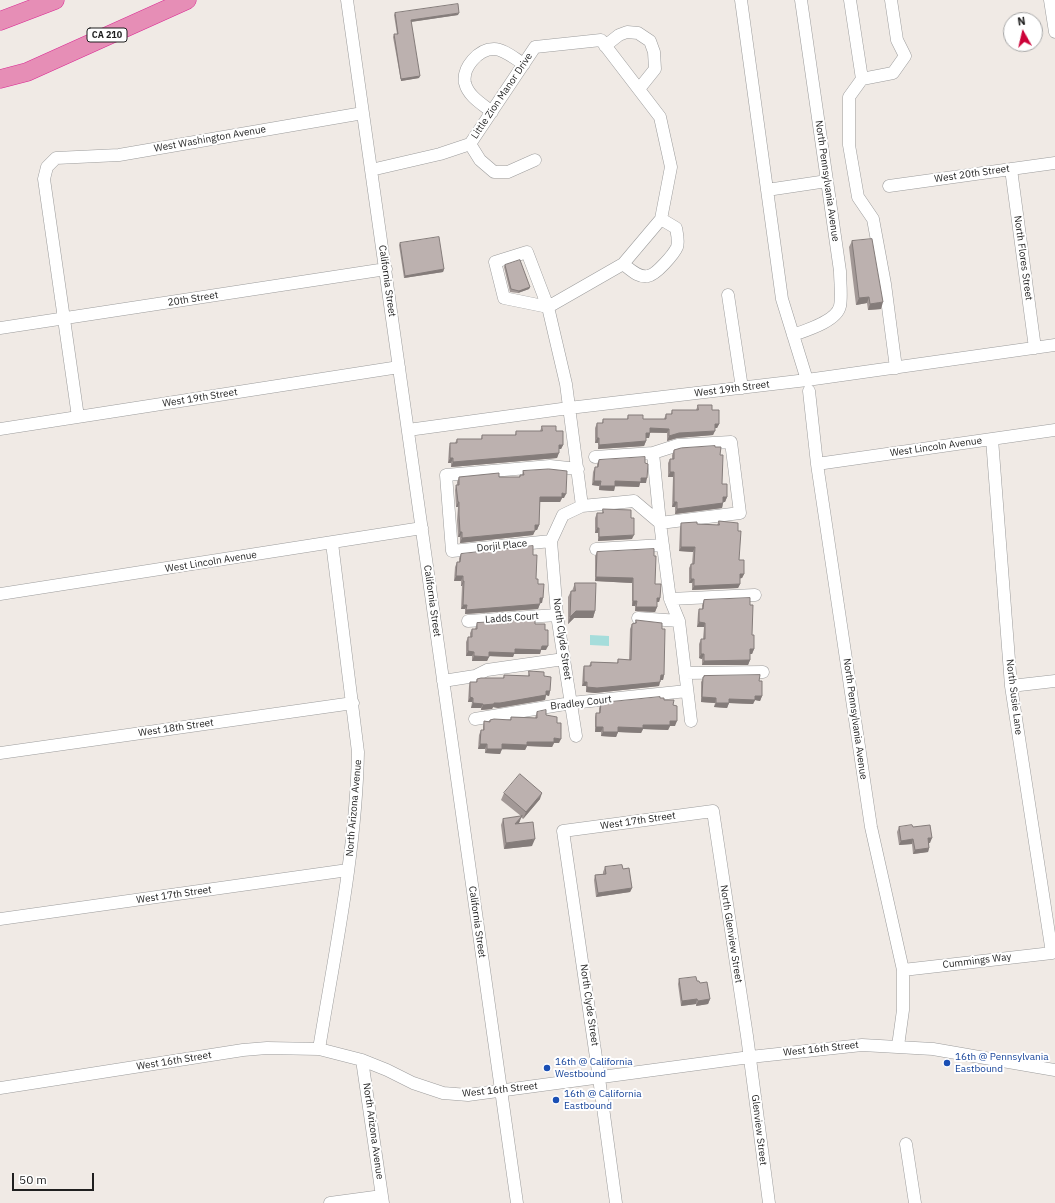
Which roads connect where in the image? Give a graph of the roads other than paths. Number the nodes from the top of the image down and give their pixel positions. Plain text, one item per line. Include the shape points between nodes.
1 (56, 0) edge
2 (187, 0) edge
3 (347, 0) edge
4 (740, 0) edge
5 (800, 0) edge
6 (850, 0) edge
7 (891, 0) edge
8 (1050, 0) edge
9 (0, 21) edge
10 (1055, 32) edge
11 (605, 46) junction
12 (524, 64) junction
13 (27, 72) junction
14 (0, 79) edge
15 (862, 79) junction
16 (0, 83) edge
17 (639, 89) junction
18 (492, 112) junction
19 (363, 113) junction
20 (470, 144) junction
21 (535, 160) dead end
22 (1055, 163) edge
23 (1011, 169) junction
24 (371, 170) junction
25 (827, 181) junction
26 (889, 186) dead end
27 (767, 190) junction
28 (661, 219) junction
29 (623, 264) junction
30 (386, 269) junction
31 (728, 295) dead end
32 (548, 307) junction
33 (63, 319) junction
34 (0, 328) edge
35 (793, 335) junction
36 (1055, 345) edge
37 (1035, 348) junction
38 (399, 367) junction
39 (896, 368) junction
40 (808, 385) junction
41 (742, 388) junction
42 (569, 408) junction
43 (78, 417) junction
44 (0, 429) edge
45 (408, 430) junction
46 (1055, 430) edge
47 (992, 439) junction
48 (653, 453) junction
49 (595, 457) dead end
50 (817, 464) junction
51 (578, 469) junction
52 (582, 506) junction
53 (660, 523) junction
54 (422, 528) junction
55 (551, 541) junction
56 (332, 543) junction
57 (663, 545) junction
58 (596, 549) dead end
59 (0, 594) edge
60 (755, 595) dead end
61 (670, 599) junction
62 (557, 615) junction
63 (638, 618) dead end
64 (468, 621) dead end
65 (679, 621) junction
66 (564, 659) junction
67 (763, 672) dead end
68 (685, 674) junction
69 (443, 681) junction
70 (1055, 681) edge
71 (1011, 686) junction
72 (687, 691) junction
73 (353, 703) junction
74 (571, 703) junction
75 (475, 719) dead end
76 (691, 721) dead end
77 (576, 736) dead end
78 (0, 753) edge
79 (713, 812) joint
80 (563, 831) joint
81 (348, 870) junction
82 (0, 919) edge
83 (1052, 953) joint
84 (902, 970) junction
85 (898, 1046) junction
86 (319, 1049) junction
87 (750, 1056) junction
88 (362, 1060) junction
89 (1055, 1070) edge
90 (599, 1078) junction
91 (0, 1088) edge
92 (501, 1091) junction
93 (906, 1144) dead end
94 (382, 1199) edge
95 (330, 1203) edge
96 (517, 1203) edge
97 (616, 1203) edge
98 (769, 1203) edge
99 (915, 1203) edge

1 - 9 highway
2 - 13 highway, CA 210
3 - 19 street, California Street
4 - 27 street, North Pennsylvania Avenue
5 - 25 street, North Pennsylvania Avenue
6 - 15 street
7 - 15 street via 897,40 905,56 893,73
8 - 10 street
11 - 12 street, Little Zion Manor Drive via 601,40 535,47
11 - 17 street
11 - 17 street via 627,32 638,33 650,41 654,52 654,69
12 - 18 street, Little Zion Manor Drive
12 - 18 street via 495,49 485,50 475,56 466,72 465,83 475,100
13 - 14 highway, CA 210
13 - 16 highway
15 - 39 street via 850,97 849,145 858,197 873,219
17 - 28 street via 660,116 671,167
18 - 20 street, Little Zion Manor Drive
19 - 24 street, California Street
19 - 33 street, West Washington Avenue via 119,155 56,158 47,167 44,180
20 - 21 street via 480,160 494,172 508,172
20 - 24 street, Little Zion Manor Drive via 440,154
22 - 23 street, West 20th Street
23 - 26 street, West 20th Street
23 - 37 street, North Flores Street
24 - 30 street, California Street
25 - 27 street
25 - 35 street, North Pennsylvania Avenue via 840,271 840,306 835,315
27 - 35 street, North Pennsylvania Avenue via 782,299
28 - 29 street
28 - 29 street via 676,228 678,239 677,247 658,272 648,276 637,275
29 - 32 street
30 - 33 street, 20th Street
30 - 38 street, California Street
31 - 41 street
32 - 32 street via 527,252 495,262 504,298
32 - 42 street
33 - 34 street, 20th Street
33 - 43 street
35 - 40 street, North Pennsylvania Avenue
36 - 37 street, West 19th Street
37 - 39 street, West 19th Street
38 - 43 street, West 19th Street
38 - 45 street, California Street
39 - 40 street, West 19th Street
40 - 41 street, West 19th Street
40 - 50 street, North Pennsylvania Avenue
41 - 42 street, West 19th Street
42 - 45 street, West 19th Street
42 - 51 street
43 - 44 street, West 19th Street
45 - 54 street, California Street
46 - 47 street, West Lincoln Avenue
47 - 50 street, West Lincoln Avenue
47 - 71 street, North Susie Lane
48 - 49 street
48 - 53 street
48 - 53 street via 678,445 731,442 740,513
50 - 84 street, North Pennsylvania Avenue via 871,827
51 - 52 street
51 - 55 street, Dorjil Place via 550,466 446,475 452,551
52 - 53 street via 634,501
52 - 55 street via 563,515
53 - 57 street
54 - 56 street, West Lincoln Avenue
54 - 69 street, California Street
55 - 62 street, North Clyde Street
56 - 59 street, West Lincoln Avenue
56 - 73 street, North Arizona Avenue
57 - 58 street
57 - 61 street
60 - 61 street
61 - 65 street
62 - 64 street, Ladds Court
62 - 66 street, North Clyde Street
63 - 65 street
65 - 68 street
66 - 69 street via 487,670 475,676
66 - 74 street, North Clyde Street
67 - 68 street
68 - 72 street
69 - 92 street, California Street
70 - 71 street
71 - 83 street, North Susie Lane
72 - 74 street, Bradley Court
72 - 76 street
73 - 78 street, West 18th Street
73 - 81 street, North Arizona Avenue via 358,778
74 - 75 street, Bradley Court
74 - 77 street, North Clyde Street
79 - 80 street, West 17th Street
79 - 87 street, North Glenview Street
80 - 90 street, North Clyde Street
81 - 82 street, West 17th Street
81 - 86 street, North Arizona Avenue
83 - 84 street, Cummings Way
84 - 85 street, North Pennsylvania Avenue via 903,1010
85 - 87 street, West 16th Street via 862,1045
85 - 89 street, West 16th Street via 933,1049
86 - 88 street, West 16th Street
86 - 91 street, West 16th Street via 243,1050
87 - 90 street, West 16th Street
87 - 98 street, Glenview Street
88 - 92 street, West 16th Street via 413,1083 443,1093 468,1095
88 - 94 street, North Arizona Avenue
90 - 92 street, West 16th Street
90 - 97 street, North Clyde Street
92 - 96 street, California Street
93 - 99 street
94 - 95 street

